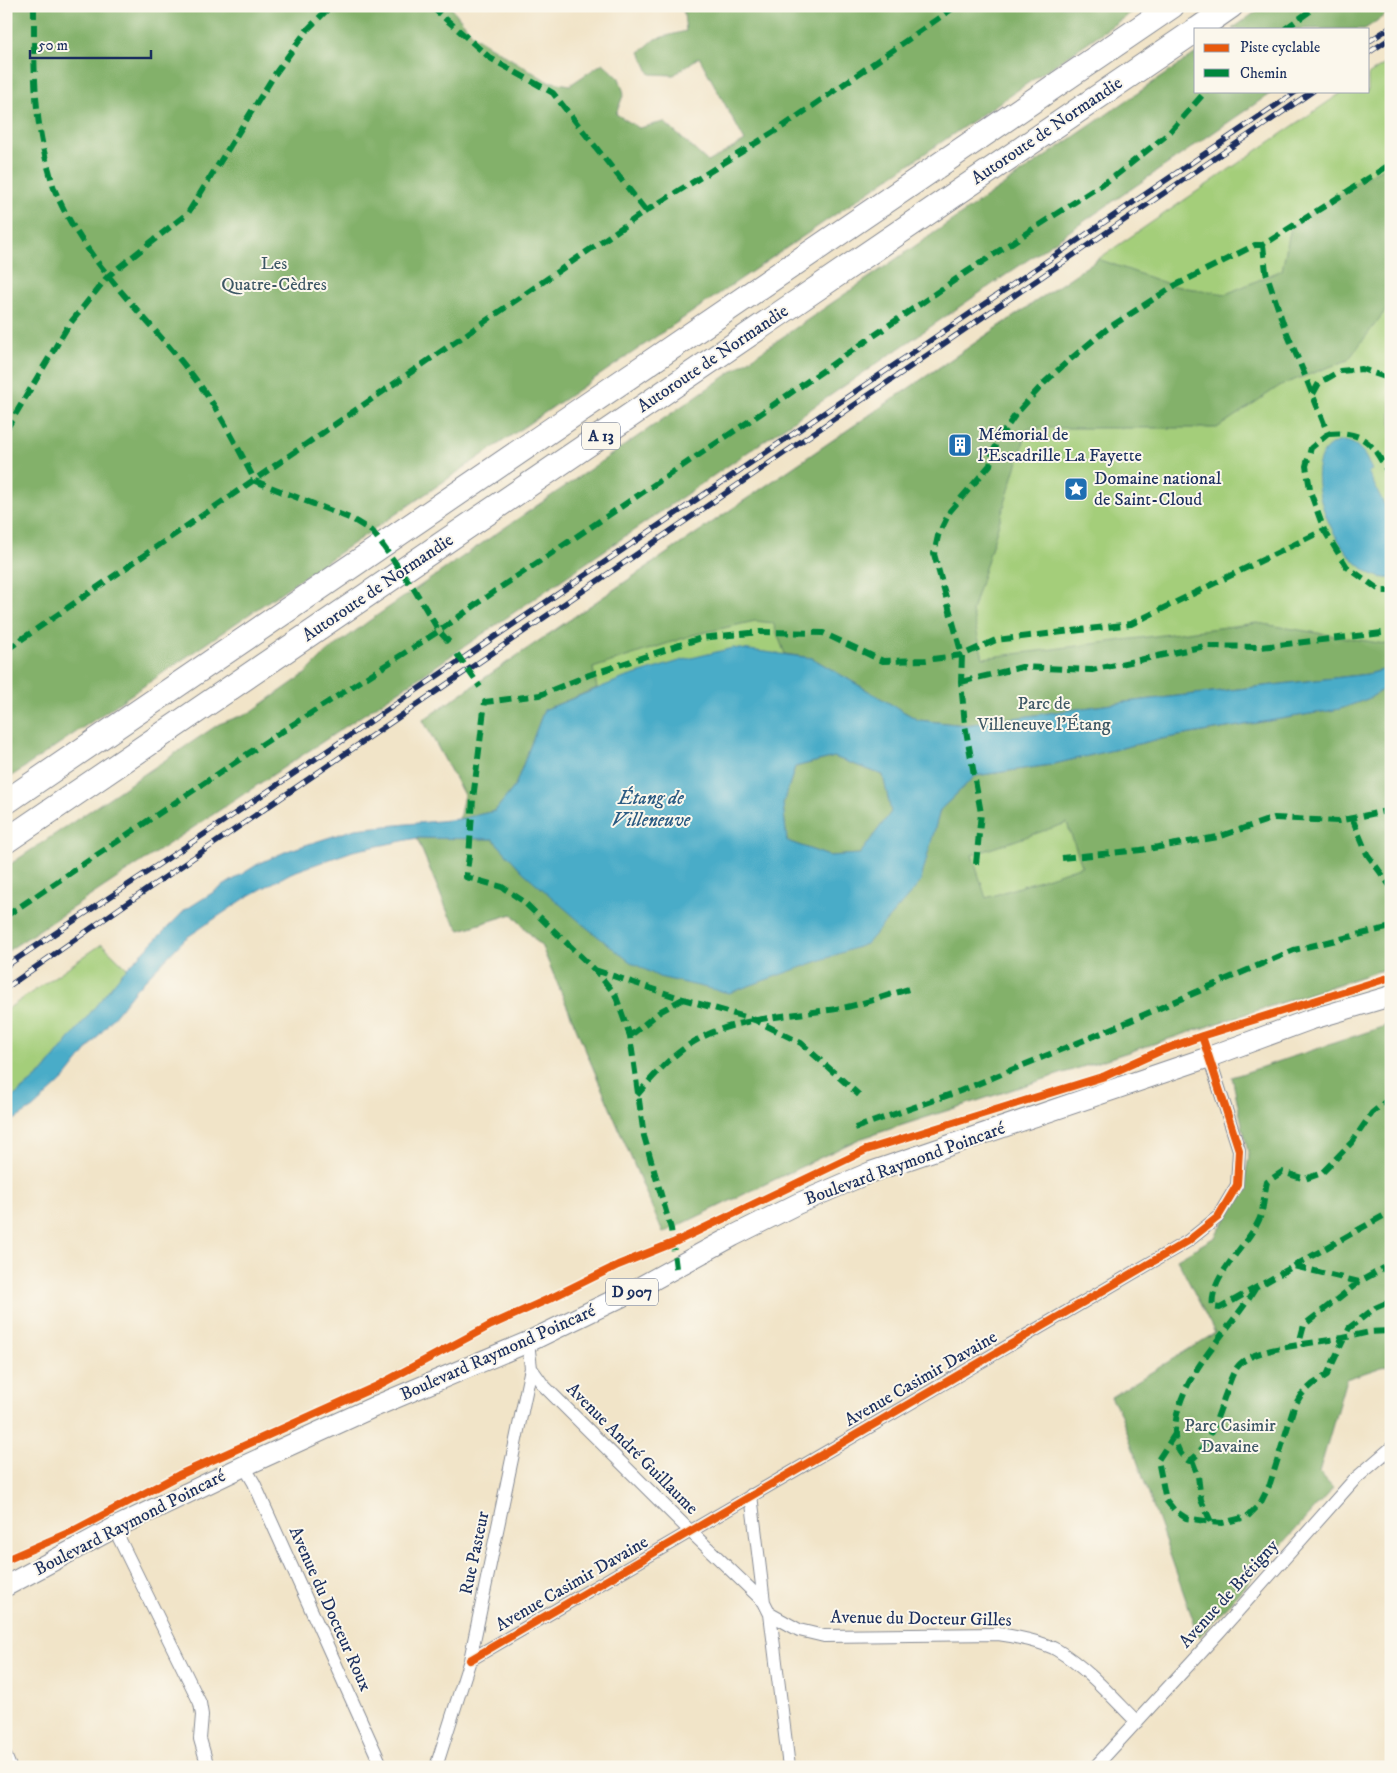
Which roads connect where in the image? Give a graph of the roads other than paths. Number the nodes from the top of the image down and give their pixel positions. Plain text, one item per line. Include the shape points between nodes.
1 (1172, 6) edge
2 (1230, 6) edge
3 (1198, 28) edge
4 (1194, 31) edge
5 (6, 802) edge
6 (6, 841) edge
7 (1391, 996) edge
8 (1209, 1057) junction
9 (528, 1342) junction
10 (530, 1368) junction
11 (1391, 1448) edge
12 (244, 1466) junction
13 (751, 1496) junction
14 (114, 1528) junction
15 (691, 1532) junction
16 (6, 1586) edge
17 (764, 1602) junction
18 (770, 1614) junction
19 (470, 1660) junction
20 (1137, 1722) junction
21 (6, 1757) edge
22 (10, 1767) edge
23 (208, 1767) edge
24 (382, 1767) edge
25 (436, 1767) edge
26 (789, 1767) edge
27 (1096, 1767) edge

1 - 5 highway, Autoroute de Normandie / A 13
2 - 3 highway, Autoroute de Normandie / A 13
4 - 6 highway, Autoroute de Normandie / A 13
7 - 8 main road, Boulevard Raymond Poincaré / D 907 via 1309,1020
8 - 9 main road, Boulevard Raymond Poincaré / D 907 via 871,1172 788,1208 631,1292
8 - 13 street, Avenue Casimir Davaine via 1239,1150 1238,1185 1218,1217 1188,1241
9 - 10 street, Rue Pasteur
9 - 12 main road, Boulevard Raymond Poincaré / D 907
10 - 15 street, Avenue André Guillaume via 543,1385
10 - 19 street, Rue Pasteur
11 - 20 street, Avenue de Brétigny via 1354,1480
12 - 14 main road, Boulevard Raymond Poincaré / D 907
12 - 24 street, Avenue du Docteur Roux
13 - 15 street, Avenue Casimir Davaine
13 - 17 street
14 - 16 main road, Boulevard Raymond Poincaré / D 907
14 - 23 street via 200,1703 200,1739
15 - 17 street, Avenue André Guillaume
15 - 19 street, Avenue Casimir Davaine
17 - 18 street, Avenue André Guillaume
18 - 20 street, Avenue du Docteur Gilles via 799,1630 824,1636 998,1634 1018,1637 1056,1649 1082,1668
18 - 26 street, Avenue André Guillaume
19 - 25 street, Rue Pasteur
20 - 27 street, Avenue de Brétigny
21 - 22 street

